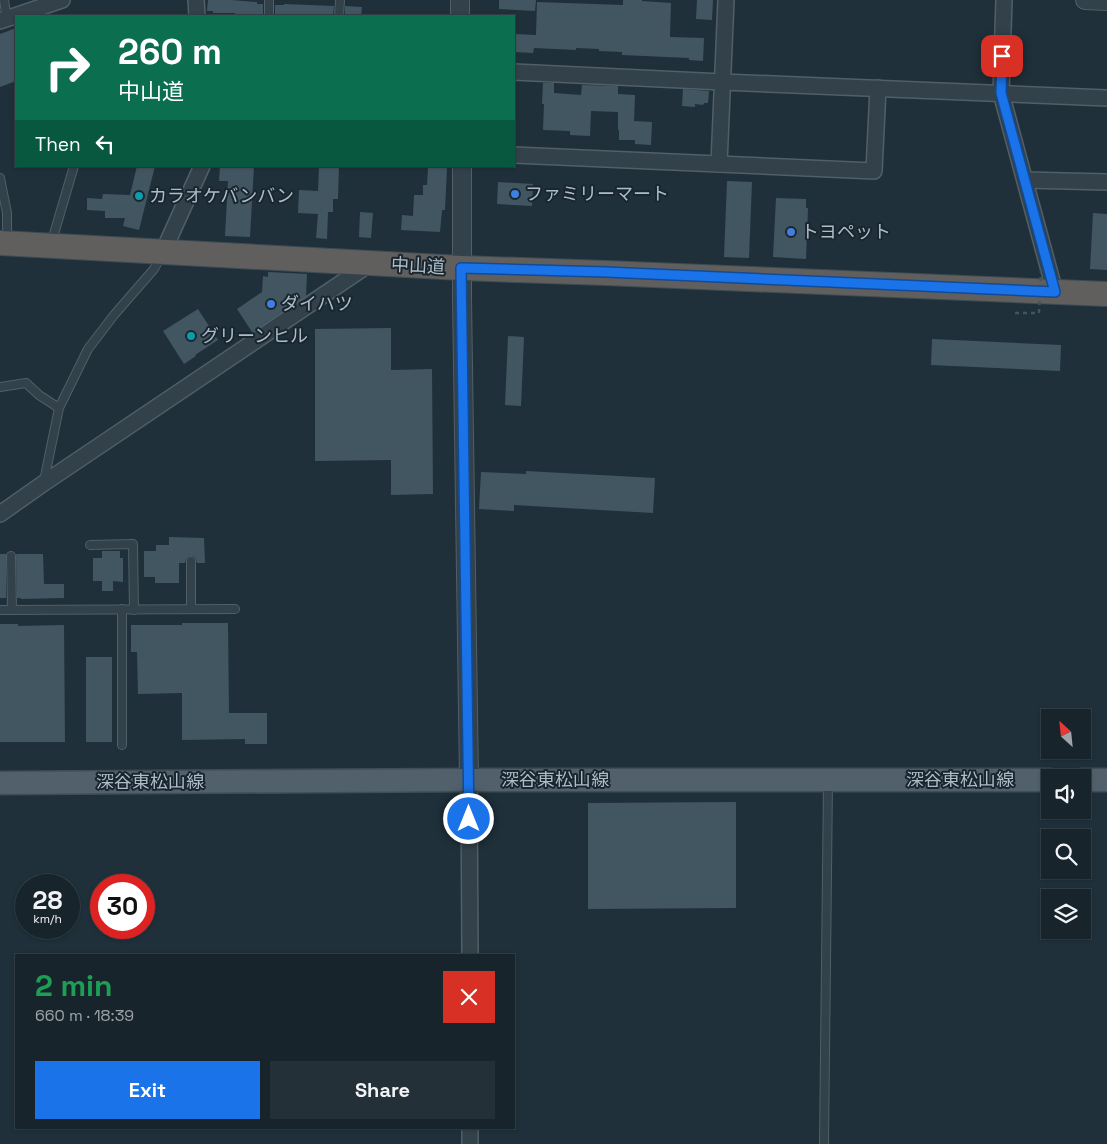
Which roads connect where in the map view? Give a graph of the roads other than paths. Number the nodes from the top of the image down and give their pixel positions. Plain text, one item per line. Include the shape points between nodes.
1 (4, 0) edge
2 (62, 0) edge
3 (196, 0) edge
4 (269, 0) edge
5 (340, 0) edge
6 (460, 0) edge
7 (726, 0) edge
8 (1004, 0) edge
9 (1084, 0) edge
10 (1103, 0) edge
11 (1107, 1) edge
12 (18, 15) edge
13 (197, 15) edge
14 (269, 15) edge
15 (340, 15) edge
16 (460, 15) edge
17 (4, 20) edge
18 (515, 72) edge
19 (723, 82) junction
20 (878, 88) junction
21 (1001, 93) junction
22 (1107, 98) edge
23 (515, 155) edge
24 (719, 164) junction
25 (74, 167) edge
26 (202, 167) edge
27 (462, 167) edge
28 (0, 178) edge
29 (1025, 180) junction
30 (1107, 182) edge
31 (4, 243) edge
32 (50, 246) junction
33 (163, 252) junction
34 (371, 263) junction
35 (461, 268) junction
36 (1055, 292) junction
37 (1107, 294) edge
38 (0, 387) edge
39 (59, 408) junction
40 (44, 483) junction
41 (0, 514) edge
42 (90, 545) dead end
43 (11, 556) dead end
44 (191, 561) dead end
45 (191, 609) junction
46 (235, 609) dead end
47 (0, 610) edge
48 (12, 610) junction
49 (122, 610) junction
50 (134, 610) junction
51 (122, 745) dead end
52 (469, 780) junction
53 (828, 780) junction
54 (1041, 780) edge
55 (1091, 780) edge
56 (1107, 780) edge
57 (0, 783) edge
58 (470, 954) edge
59 (470, 1129) edge
60 (470, 1144) edge
61 (824, 1144) edge

1 - 17 lane
2 - 12 street
3 - 13 street
4 - 14 lane
5 - 15 lane
6 - 16 street
7 - 19 street
8 - 21 street
9 - 10 street
10 - 11 street
18 - 19 street
19 - 20 street
19 - 24 street
20 - 21 street
20 - 24 street via 874,171
21 - 22 street
21 - 29 street
23 - 24 street
25 - 32 lane
26 - 33 street
27 - 35 street
28 - 31 lane via 7,213
29 - 30 street
29 - 36 street
31 - 32 highway, 中山道
32 - 33 highway, 中山道
33 - 34 highway, 中山道
33 - 39 lane via 154,270 88,349
34 - 35 highway, 中山道
34 - 40 street
35 - 36 highway, 中山道
35 - 52 street
36 - 37 highway, 中山道
38 - 39 lane via 26,383
39 - 40 lane
40 - 41 street
42 - 50 lane via 133,544
43 - 48 lane
44 - 45 lane
45 - 46 lane
45 - 50 lane
47 - 48 lane
48 - 49 lane
49 - 50 lane
49 - 51 lane
52 - 53 main road, 深谷東松山線
52 - 57 main road, 深谷東松山線
52 - 58 street
53 - 54 main road, 深谷東松山線
53 - 61 lane
55 - 56 main road
59 - 60 street

